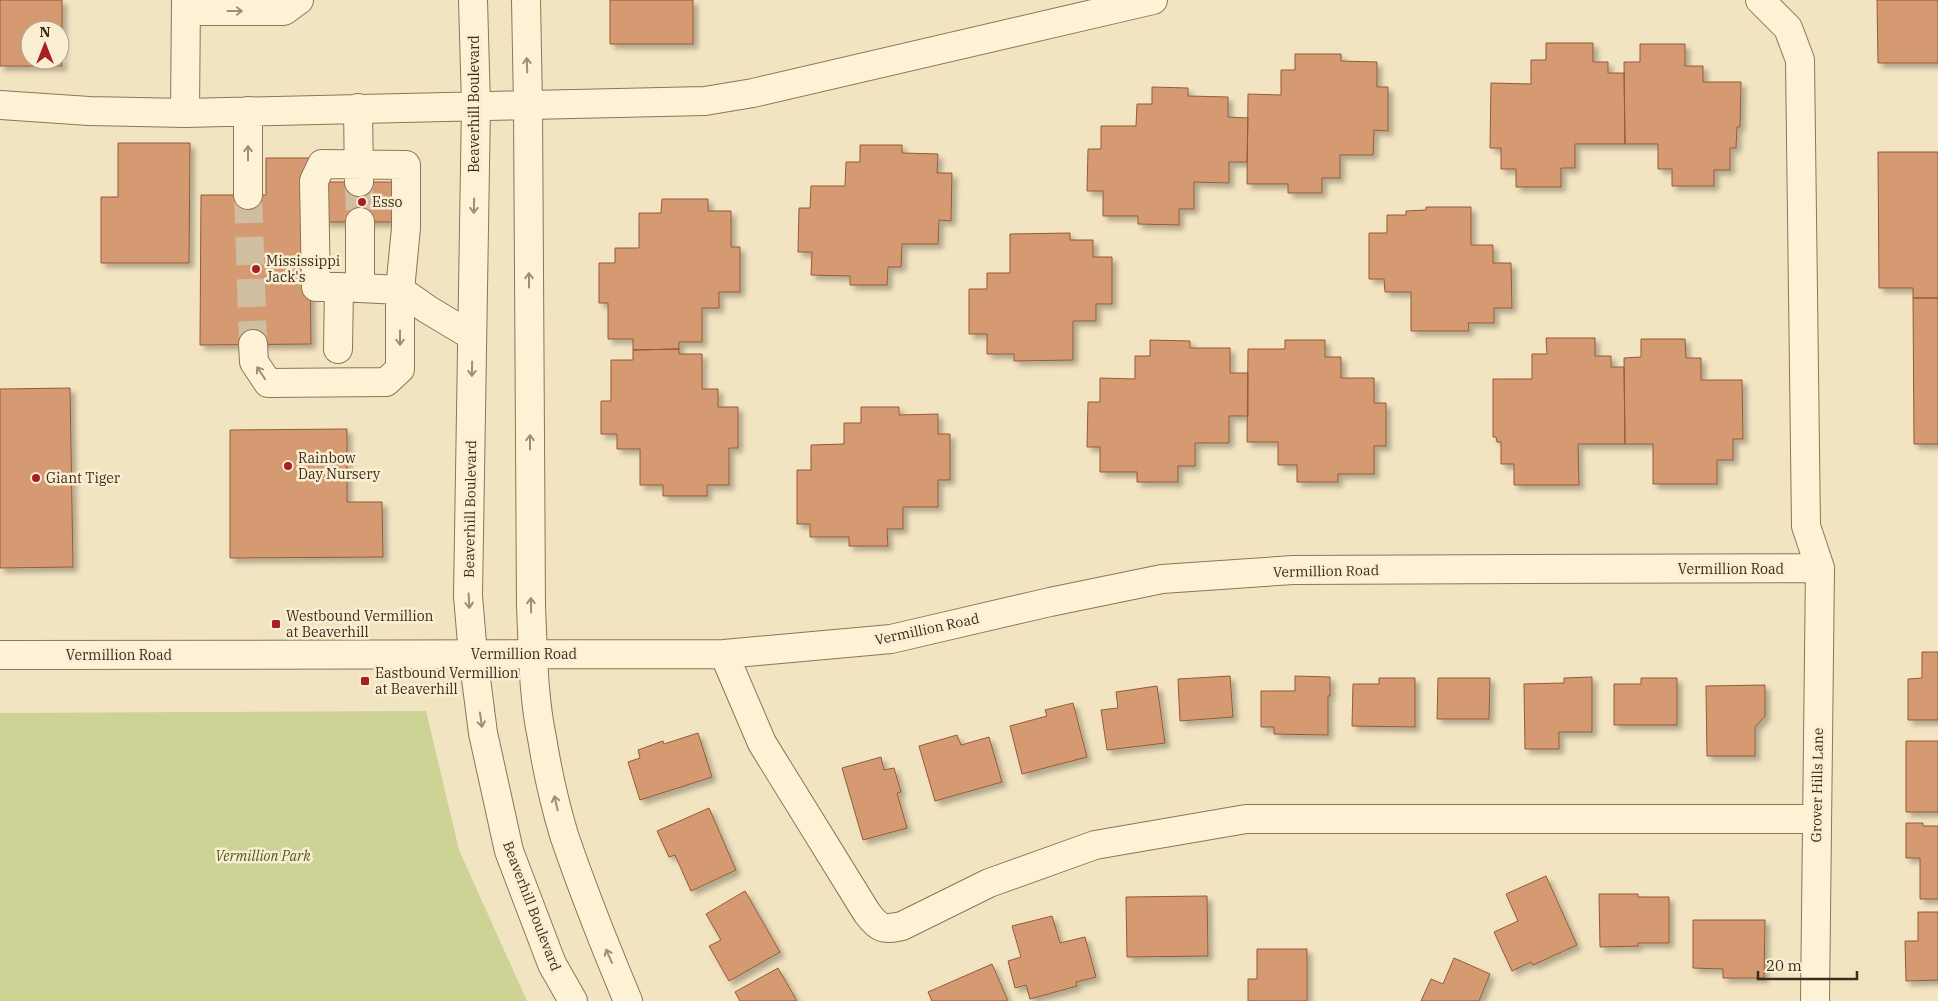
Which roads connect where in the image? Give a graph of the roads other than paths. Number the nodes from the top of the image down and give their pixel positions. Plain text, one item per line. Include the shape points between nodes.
1 (300, 0) edge
2 (473, 0) edge
3 (526, 0) edge
4 (1153, 0) edge
5 (1760, 0) edge
6 (186, 5) edge
7 (0, 105) edge
8 (528, 105) junction
9 (476, 106) junction
10 (358, 108) junction
11 (185, 112) junction
12 (248, 112) junction
13 (359, 174) junction
14 (248, 195) tunnel mouth
15 (360, 222) tunnel mouth
16 (349, 287) junction
17 (400, 290) junction
18 (472, 336) junction
19 (253, 344) tunnel mouth
20 (338, 349) dead end
21 (1820, 568) junction
22 (533, 654) junction
23 (724, 654) junction
24 (0, 655) edge
25 (473, 655) junction
26 (1816, 818) junction
27 (573, 1001) edge
28 (628, 1001) edge
29 (1816, 1001) edge

6 -> 1 street via 284,12
2 - 9 street, Beaverhill Boulevard
8 -> 3 street
4 - 8 street via 753,93 705,100
5 - 21 street, Grover Hills Lane via 1788,28 1800,60 1806,526
6 - 11 street
7 - 11 street via 89,111
8 - 9 street
22 -> 8 street
9 - 10 street
9 -> 18 street, Beaverhill Boulevard
10 - 12 street
10 - 13 street
11 - 12 street
14 -> 12 street
13 - 16 street via 322,164 314,181 316,287
13 - 17 street via 406,165 406,228
15 - 16 street
16 - 17 street
16 - 20 street
17 - 18 street
17 -> 19 street via 400,369 386,382 268,383 254,362
18 -> 25 street, Beaverhill Boulevard via 468,596
21 - 23 street, Vermillion Road via 1293,570 1162,579 891,639
21 - 26 street, Grover Hills Lane
22 - 23 street, Vermillion Road
22 - 25 street, Vermillion Road
28 -> 22 street via 601,939 564,833 541,737
23 - 26 street via 762,743 867,913 876,925 888,929 902,926 989,883 1095,845 1246,819
24 - 25 street, Vermillion Road
25 -> 27 street, Beaverhill Boulevard via 483,733 509,851 552,964
26 - 29 street, Grover Hills Lane

